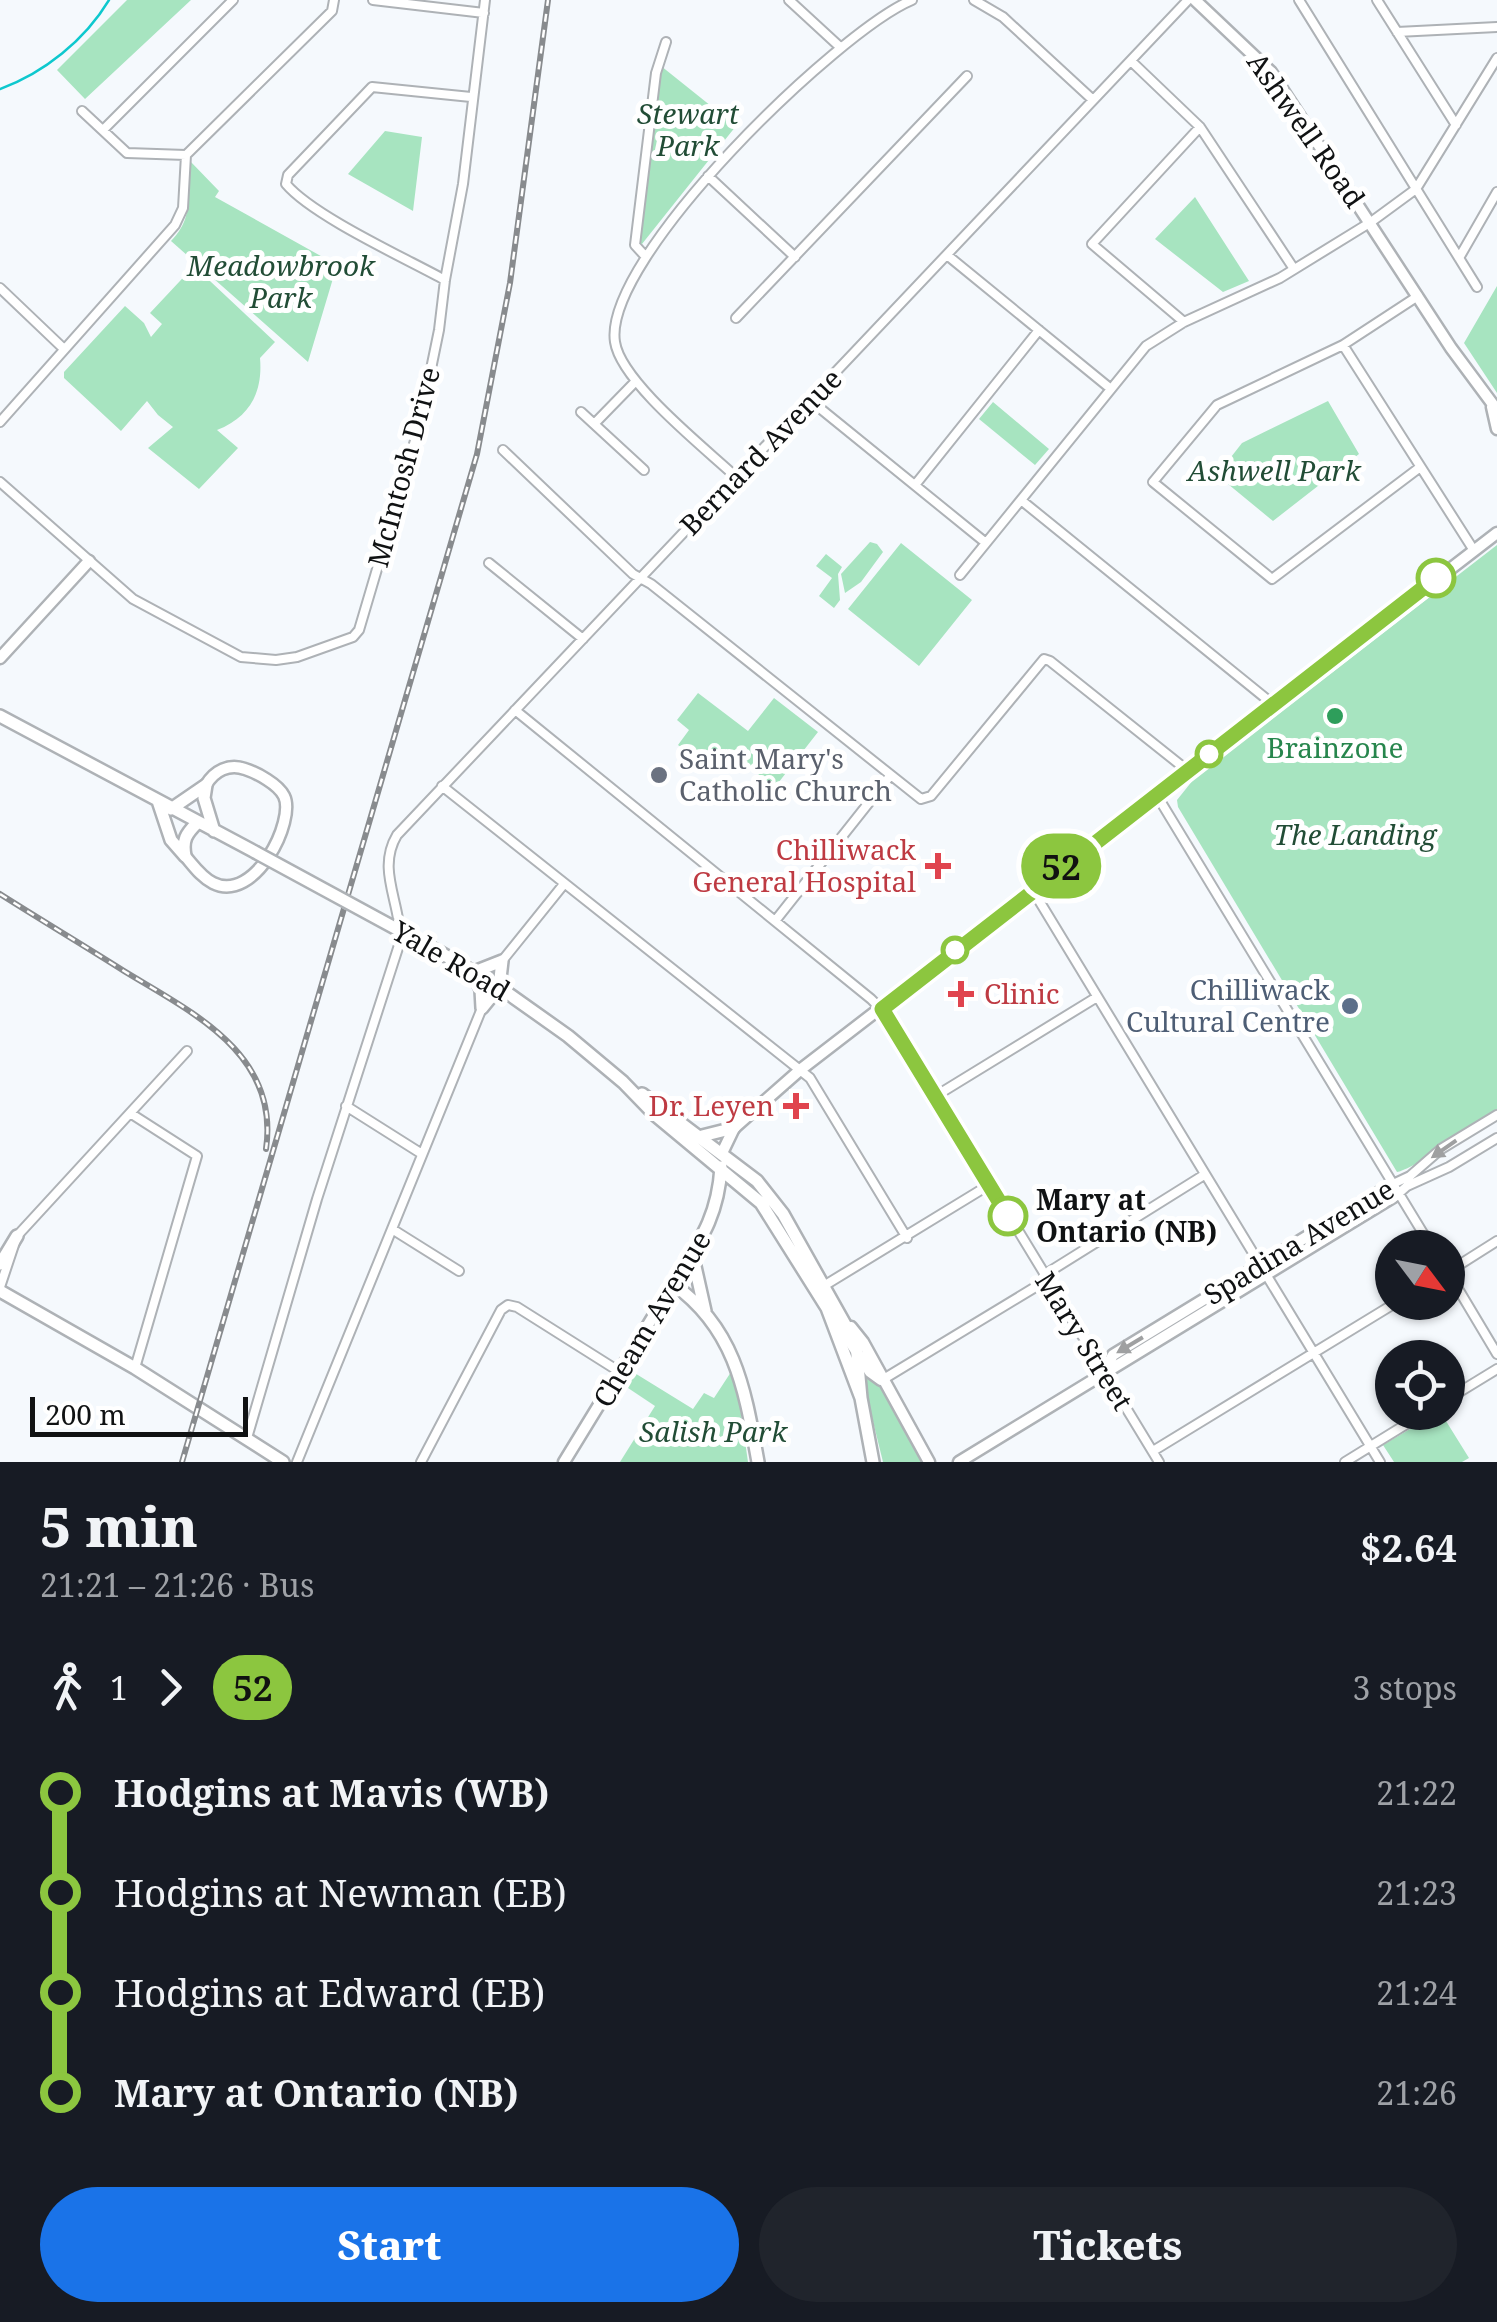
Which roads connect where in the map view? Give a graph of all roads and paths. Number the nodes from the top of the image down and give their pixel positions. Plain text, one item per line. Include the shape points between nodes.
1 (233, 0) edge
2 (334, 0) edge
3 (373, 0) edge
4 (486, 0) edge
5 (790, 0) edge
6 (912, 0) edge
7 (974, 0) edge
8 (1191, 0) edge
9 (1299, 0) edge
10 (1377, 0) edge
11 (407, 2) edge
12 (889, 5) edge
13 (484, 14) junction
14 (1497, 27) edge
15 (1397, 32) junction
16 (666, 42) dead end
17 (840, 47) junction
18 (1497, 58) edge
19 (1130, 61) junction
20 (1488, 72) junction
21 (968, 76) dead end
22 (1497, 78) edge
23 (472, 97) junction
24 (1093, 100) junction
25 (82, 112) dead end
26 (1456, 124) junction
27 (1200, 126) junction
28 (102, 130) junction
29 (186, 155) junction
30 (708, 176) junction
31 (1416, 189) junction
32 (1497, 192) edge
33 (1371, 222) junction
34 (947, 255) junction
35 (646, 257) junction
36 (795, 258) junction
37 (1459, 258) junction
38 (1294, 269) junction
39 (444, 280) junction
40 (1477, 287) dead end
41 (0, 288) edge
42 (1418, 296) junction
43 (736, 318) dead end
44 (1184, 322) junction
45 (1038, 330) junction
46 (1342, 346) junction
47 (64, 349) junction
48 (636, 382) junction
49 (1112, 389) junction
50 (810, 401) junction
51 (1494, 408) edge
52 (581, 412) dead end
53 (0, 422) edge
54 (596, 422) junction
55 (1497, 429) edge
56 (502, 450) dead end
57 (1418, 468) junction
58 (644, 470) dead end
59 (736, 477) junction
60 (0, 482) edge
61 (915, 485) junction
62 (1021, 500) junction
63 (1497, 533) edge
64 (986, 543) junction
65 (1473, 549) junction
66 (89, 561) junction
67 (488, 563) dead end
68 (960, 576) dead end
69 (641, 578) junction
70 (583, 640) junction
71 (0, 658) edge
72 (1274, 704) junction
73 (515, 710) junction
74 (0, 716) edge
75 (1188, 771) junction
76 (890, 776) junction
77 (206, 784) junction
78 (442, 786) junction
79 (1156, 794) junction
80 (158, 801) junction
81 (171, 809) junction
82 (197, 823) junction
83 (214, 831) junction
84 (185, 856) junction
85 (564, 884) junction
86 (1032, 890) junction
87 (775, 921) junction
88 (502, 961) junction
89 (474, 972) junction
90 (499, 988) junction
91 (1096, 996) junction
92 (482, 1008) junction
93 (882, 1009) junction
94 (187, 1051) dead end
95 (800, 1070) junction
96 (623, 1082) junction
97 (934, 1097) junction
98 (346, 1106) junction
99 (130, 1113) junction
100 (1497, 1115) edge
101 (734, 1128) junction
102 (702, 1136) junction
103 (1497, 1138) edge
104 (722, 1153) junction
105 (422, 1154) junction
106 (721, 1169) junction
107 (1204, 1174) junction
108 (989, 1186) junction
109 (744, 1187) junction
110 (1395, 1189) junction
111 (717, 1205) junction
112 (392, 1229) junction
113 (1421, 1230) edge
114 (17, 1236) junction
115 (906, 1238) junction
116 (1497, 1241) edge
117 (692, 1253) junction
118 (1465, 1261) edge
119 (0, 1264) edge
120 (1262, 1270) junction
121 (459, 1271) dead end
122 (1045, 1277) junction
123 (673, 1284) junction
124 (821, 1289) junction
125 (0, 1290) edge
126 (1465, 1300) edge
127 (827, 1308) junction
128 (706, 1312) junction
129 (1375, 1315) edge
130 (847, 1323) junction
131 (1312, 1353) junction
132 (1497, 1354) edge
133 (860, 1358) junction
134 (135, 1368) junction
135 (1497, 1369) edge
136 (620, 1372) junction
137 (1103, 1372) junction
138 (882, 1380) junction
139 (1465, 1389) edge
140 (861, 1398) junction
141 (1396, 1430) edge
142 (246, 1438) junction
143 (1370, 1446) junction
144 (1153, 1452) junction
145 (283, 1462) edge
146 (297, 1462) edge
147 (421, 1462) edge
148 (564, 1462) edge
149 (758, 1462) edge
150 (873, 1462) edge
151 (929, 1462) edge
152 (959, 1462) edge
153 (1160, 1462) edge
154 (1344, 1462) edge
155 (1380, 1462) edge

1 - 28 street
2 - 29 street via 332,11
3 - 11 street
4 - 13 street, McIntosh Drive
5 - 17 street
6 - 12 street
7 - 24 street via 1003,17
8 - 19 street, Bernard Avenue
8 - 33 street, Ashwell Road via 1271,72
9 - 31 street, Ashwell Road
10 - 15 street
11 - 13 street
12 - 17 street
13 - 23 street, McIntosh Drive
14 - 15 street
15 - 26 street
16 - 35 street via 656,73 635,245
17 - 30 street
18 - 20 street, Ashwell Road
19 - 24 street, Bernard Avenue
19 - 27 street
20 - 22 street
20 - 26 street, Ashwell Road
21 - 36 street
23 - 39 street, McIntosh Drive
23 - 39 street via 372,86 286,184
24 - 34 street, Bernard Avenue
25 - 28 street
26 - 31 street, Ashwell Road
27 - 38 street
27 - 44 street via 1092,244
28 - 29 street via 127,153
29 - 47 street via 180,218
30 - 35 street
30 - 36 street
31 - 33 street, Ashwell Road
31 - 37 street, Ashwell Road
32 - 37 street
33 - 38 street
33 - 42 street, Ashwell Road
34 - 45 street
34 - 50 street, Bernard Avenue
35 - 48 street via 621,299 614,329 616,348
36 - 43 street
37 - 40 street, Ashwell Road
38 - 44 street
39 - 66 street, McIntosh Drive via 419,427 352,637 297,657 241,657 133,599
41 - 47 street
42 - 46 street
42 - 51 street, Ashwell Road
44 - 49 street via 1146,346
45 - 49 street
45 - 61 street
46 - 57 street
46 - 57 street via 1216,405 1152,482 1272,580
47 - 53 street
48 - 54 street
48 - 59 street
49 - 62 street
50 - 59 street, Bernard Avenue
50 - 61 street
51 - 55 street, Ashwell Road
52 - 54 street
54 - 58 street
56 - 69 street
57 - 65 street
59 - 69 street, Bernard Avenue
60 - 66 street
61 - 64 street
62 - 64 street
62 - 72 street
63 - 65 street
64 - 68 street
65 - 72 street
66 - 71 street
67 - 70 street
69 - 70 street, Bernard Avenue
69 - 76 street
70 - 73 street, Bernard Avenue
72 - 75 street
73 - 78 street, Bernard Avenue
73 - 87 street, Mary Street
74 - 80 main road, Yale Road
75 - 76 street via 1044,660 931,796 924,800
75 - 79 street
76 - 87 street
77 - 81 main road
77 - 83 main road
77 - 84 street via 226,767 243,768 274,786 287,808 264,863 241,885 214,884
78 - 85 street
78 - 98 street, Bernard Avenue via 390,848 399,945
79 - 86 street
79 - 110 street
80 - 81 main road, Yale Road
80 - 84 main road via 171,840
81 - 82 main road, Yale Road
82 - 83 main road, Yale Road
82 - 84 main road via 182,844
83 - 89 main road, Yale Road, bridge
85 - 88 street
85 - 95 street
86 - 91 street
86 - 93 street
87 - 93 street, Mary Street
88 - 89 main road
88 - 90 main road
89 - 90 main road, Yale Road
89 - 92 main road
90 - 92 main road
90 - 96 main road, Yale Road
91 - 97 street
91 - 107 street
92 - 105 street
93 - 95 street
93 - 97 street, Mary Street
94 - 99 street
95 - 101 street
95 - 115 street
96 - 102 main road, Yale Road
96 - 106 main road, Yale Road
97 - 108 street, Mary Street
98 - 105 street
98 - 142 street
99 - 114 street
99 - 134 street via 197,1156
100 -> 110 street, Spadina Avenue via 1441,1149
101 - 102 main road
101 - 104 street
102 - 104 main road, Yale Road
103 - 110 street, Spadina Avenue
104 - 106 main road, Cheam Avenue
104 - 124 main road, Yale Road via 771,1195
105 - 112 street
106 - 109 main road, Yale Road
106 - 111 main road, Cheam Avenue
107 - 120 street
107 - 122 street
108 - 115 street
108 - 122 street, Mary Street
109 - 111 main road
109 - 124 main road, Yale Road
110 - 113 street
110 - 120 street, Spadina Avenue
111 - 117 main road, Cheam Avenue
112 - 121 street
112 - 146 street
114 - 119 main road
114 - 125 street
115 - 124 street
116 - 118 street
117 - 123 main road, Cheam Avenue
117 - 128 main road
120 - 131 street
120 - 137 street, Spadina Avenue via 1114,1355
122 - 137 street, Mary Street
122 - 138 street
123 - 128 main road
123 - 136 street, Cheam Avenue
124 - 127 main road, Yale Road
124 - 130 main road, Yale Road
125 - 134 main road
126 - 132 street
127 - 133 street
127 - 140 main road, Yale Road
128 - 149 main road via 739,1369
129 - 131 street
130 - 133 main road, Yale Road
130 - 138 street
131 - 143 street
131 - 144 street
133 - 138 street
133 - 140 main road, Yale Road
134 - 142 main road
135 - 139 street
136 - 147 street via 508,1305
136 - 148 street, Cheam Avenue
137 - 144 street, Mary Street
137 - 152 street, Spadina Avenue
138 - 151 street
140 - 150 main road, Yale Road
141 - 143 street
142 - 145 main road
143 - 154 street
143 - 155 street
144 - 153 street, Mary Street

